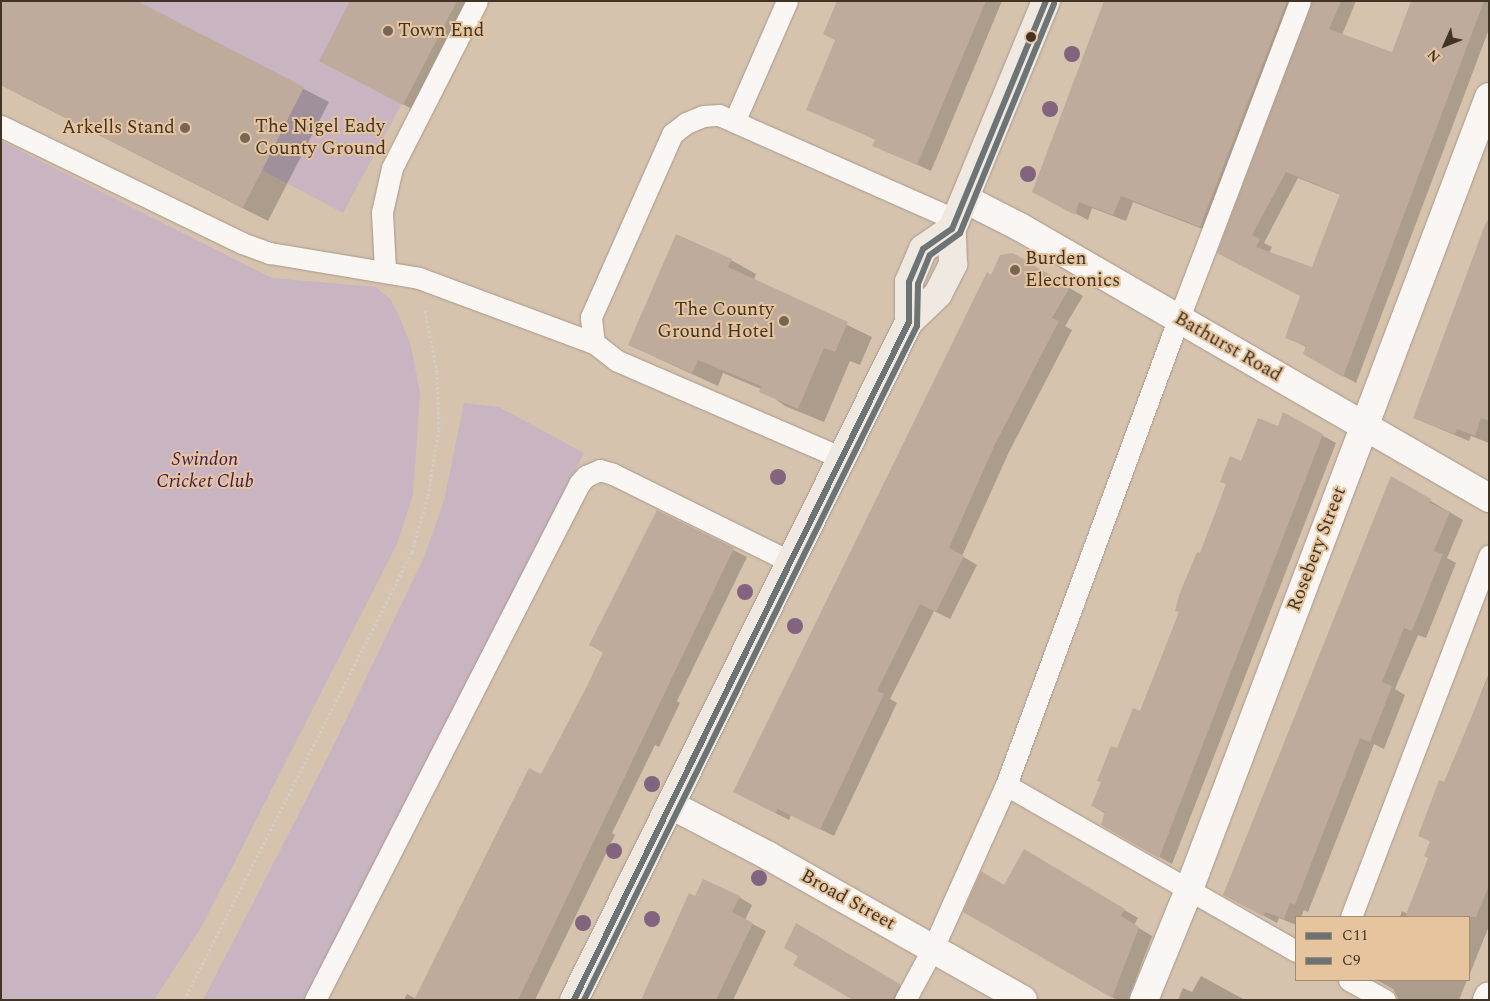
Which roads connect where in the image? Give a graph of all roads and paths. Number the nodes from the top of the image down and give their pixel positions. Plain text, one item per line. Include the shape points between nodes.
1 (477, 1) edge
2 (787, 1) edge
3 (1046, 1) edge
4 (1300, 1) edge
5 (1489, 97) edge
6 (735, 120) junction
7 (1, 126) edge
8 (958, 216) junction
9 (385, 270) junction
10 (418, 278) junction
11 (1179, 318) junction
12 (594, 343) junction
13 (1364, 426) junction
14 (842, 458) junction
15 (1489, 498) edge
16 (1489, 555) edge
17 (791, 562) junction
18 (1006, 785) junction
19 (671, 805) junction
20 (1188, 892) junction
21 (1351, 916) edge
22 (933, 948) junction
23 (1295, 950) edge
24 (1351, 981) edge
25 (1489, 996) edge
26 (184, 1000) edge
27 (315, 1000) edge
28 (574, 1000) edge
29 (905, 1000) edge
30 (1023, 1000) edge
31 (1144, 1000) edge
32 (1385, 1000) edge
33 (1487, 1000) edge

1 - 9 lane via 392,168 382,212
2 - 6 lane
3 - 8 main road
4 - 11 lane
5 - 13 street, Rosebery Street
6 - 8 lane
6 - 12 lane via 719,115 703,116 686,122 672,134 591,317
7 - 9 lane via 242,243 270,253
8 - 11 street, Bathurst Road
8 - 14 main road via 923,249 908,282 908,322
9 - 10 lane
10 - 12 lane
10 - 26 path via 437,372 439,429 428,496 412,552
11 - 13 street, Bathurst Road
11 - 18 lane
12 - 14 lane via 616,360
13 - 15 street, Bathurst Road
13 - 20 street, Rosebery Street
14 - 17 main road
16 - 21 lane
17 - 19 main road
17 - 27 lane via 613,474 600,470 586,476 579,484
18 - 20 lane
18 - 22 lane
19 - 22 street, Broad Street
19 - 28 main road
20 - 23 lane
20 - 31 street, Rosebery Street
22 - 29 lane
22 - 30 street, Broad Street
24 - 32 lane
25 - 33 street

